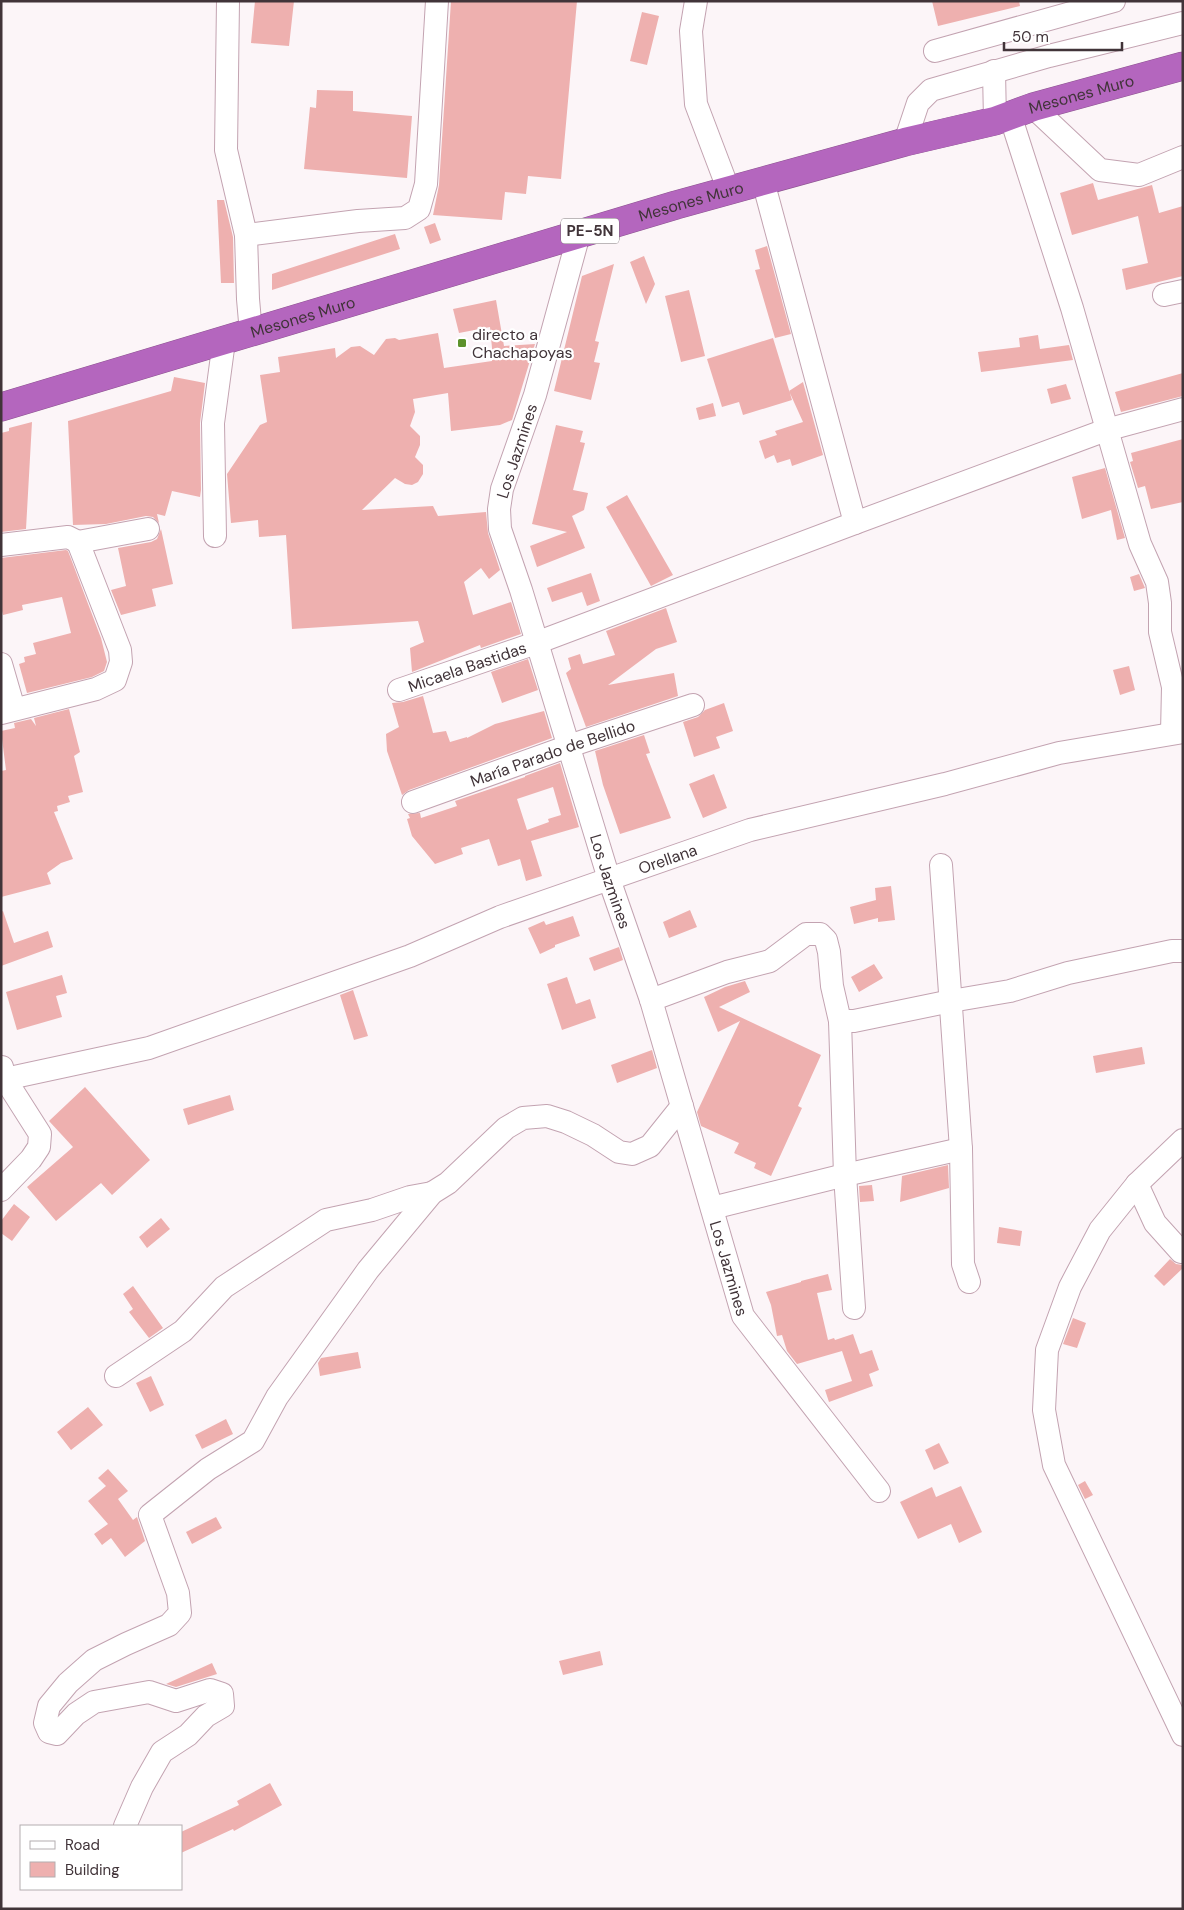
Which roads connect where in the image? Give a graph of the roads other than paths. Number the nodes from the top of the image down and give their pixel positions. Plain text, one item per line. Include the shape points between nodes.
1 (228, 1) edge
2 (437, 1) edge
3 (696, 1) edge
4 (1114, 1) edge
5 (1053, 10) edge
6 (1183, 23) edge
7 (935, 51) dead end
8 (1183, 66) edge
9 (994, 71) junction
10 (1012, 114) junction
11 (905, 142) junction
12 (1183, 157) edge
13 (763, 181) junction
14 (729, 191) junction
15 (579, 234) junction
16 (246, 235) junction
17 (251, 333) junction
18 (224, 342) junction
19 (1, 407) edge
20 (1183, 409) edge
21 (1106, 430) junction
22 (855, 523) junction
23 (148, 529) dead end
24 (215, 536) dead end
25 (78, 542) junction
26 (1, 544) edge
27 (536, 643) junction
28 (1, 664) edge
29 (399, 690) dead end
30 (693, 705) dead end
31 (8, 711) edge
32 (1177, 733) edge
33 (569, 746) junction
34 (413, 802) dead end
35 (941, 865) dead end
36 (609, 879) junction
37 (1183, 951) edge
38 (651, 1000) junction
39 (951, 1001) junction
40 (840, 1021) junction
41 (3, 1077) edge
42 (682, 1106) junction
43 (1183, 1140) edge
44 (962, 1149) junction
45 (845, 1175) junction
46 (1137, 1184) junction
47 (1, 1190) edge
48 (432, 1194) junction
49 (712, 1208) junction
50 (1182, 1252) dead end
51 (969, 1282) dead end
52 (854, 1308) dead end
53 (116, 1376) dead end
54 (879, 1490) dead end
55 (1183, 1735) edge
56 (125, 1825) edge

1 - 16 street via 226,150
2 - 16 street via 426,184 419,209 405,218
3 - 14 street via 691,31 696,104
4 - 5 street
5 - 7 street
6 - 9 street
8 - 10 highway, Mesones Muro / PE-5N
9 - 10 street
9 - 11 street via 931,90 918,103
10 - 11 highway, Mesones Muro / PE-5N
10 - 12 street via 1100,170 1139,175
10 - 21 street
11 - 13 highway, Mesones Muro / PE-5N
13 - 14 highway, Mesones Muro / PE-5N
13 - 22 street
14 - 15 highway, Mesones Muro / PE-5N
15 - 17 highway, Mesones Muro / PE-5N
15 - 27 street, Los Jazmines via 535,395 502,489 499,509 500,529
16 - 17 street
17 - 18 highway, Mesones Muro / PE-5N
18 - 19 highway, Mesones Muro / PE-5N
18 - 24 street via 213,423
20 - 21 street, Micaela Bastidas
21 - 22 street, Micaela Bastidas
21 - 32 street via 1140,544 1157,582 1160,632 1173,687
22 - 27 street, Micaela Bastidas
23 - 25 street
25 - 26 street via 68,537
25 - 31 street via 120,656 115,680 96,689
27 - 29 street, Micaela Bastidas
27 - 33 street, Los Jazmines
28 - 31 street
30 - 33 street, María Parado de Bellido
32 - 36 street, Orellana via 1059,753 945,784 750,830
33 - 34 street, María Parado de Bellido
33 - 36 street, Los Jazmines
35 - 39 street
36 - 38 street, Los Jazmines
36 - 41 street, Orellana via 500,917 410,956 148,1048
37 - 39 street via 1068,973 1010,991
38 - 40 street via 727,972 770,961 806,934 820,934 826,940 829,952
38 - 42 street, Los Jazmines
39 - 40 street
39 - 44 street
40 - 45 street
41 - 47 street via 40,1134 40,1147
42 - 48 street via 650,1146 632,1154 619,1152 566,1122 546,1116 523,1118 506,1128
42 - 49 street, Los Jazmines
43 - 46 street
44 - 45 street
44 - 51 street via 962,1264
45 - 49 street
45 - 52 street
46 - 50 street via 1155,1223
46 - 55 street via 1100,1230 1070,1287 1048,1350 1044,1410 1054,1465
48 - 53 street via 326,1220 224,1287 183,1331
48 - 56 street via 363,1276 277,1397 253,1441 208,1470 150,1515 178,1593 180,1613 169,1625 94,1660 68,1683 49,1706 45,1723 49,1732 57,1734 76,1714 94,1702 149,1692 176,1701 210,1690 222,1694 223,1706 162,1752
49 - 54 street, Los Jazmines via 742,1316

